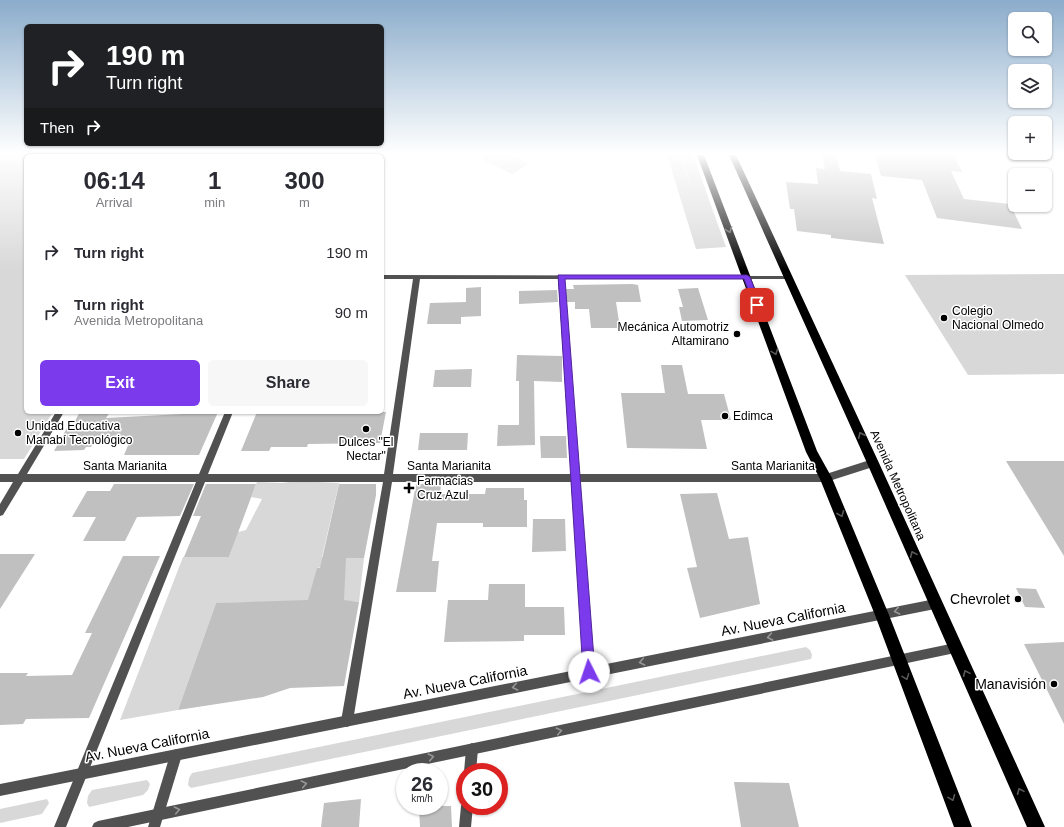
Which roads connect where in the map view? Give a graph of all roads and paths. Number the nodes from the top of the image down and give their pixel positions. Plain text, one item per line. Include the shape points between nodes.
1 (715, 194) edge
2 (750, 194) edge
3 (384, 277) edge
4 (417, 277) junction
5 (561, 277) junction
6 (747, 277) junction
7 (788, 277) junction
8 (59, 414) edge
9 (228, 414) edge
10 (873, 463) junction
11 (0, 478) edge
12 (21, 478) junction
13 (202, 478) junction
14 (388, 478) junction
15 (576, 478) junction
16 (826, 478) junction
17 (0, 512) edge
18 (936, 604) junction
19 (882, 615) junction
20 (955, 648) junction
21 (900, 660) junction
22 (589, 672) junction
23 (348, 721) junction
24 (472, 749) junction
25 (176, 755) junction
26 (471, 763) edge
27 (82, 774) junction
28 (0, 790) edge
29 (158, 814) junction
30 (466, 815) edge
31 (60, 827) edge
32 (98, 827) edge
33 (154, 827) edge
34 (465, 827) edge
35 (963, 827) edge
36 (1036, 827) edge

1 -> 6 highway
2 - 7 highway, Avenida Metropolitana
3 - 4 street
4 - 5 street
4 - 14 street
5 - 6 street
5 - 15 street
6 - 7 street
6 -> 16 highway via 812,452
10 -> 7 highway, Avenida Metropolitana
8 - 12 street
9 - 13 street
10 - 16 street, Santa Marianita
18 -> 10 highway, Avenida Metropolitana
11 - 12 street, Santa Marianita
12 - 13 street, Santa Marianita
12 - 17 street
13 - 14 street, Santa Marianita
13 - 27 street
14 - 15 street, Santa Marianita
14 - 23 street
15 - 16 street, Santa Marianita
15 - 22 street
16 -> 19 highway
18 -> 19 street, Av. Nueva California
18 - 20 highway, Avenida Metropolitana
19 - 21 highway
19 -> 22 street, Av. Nueva California
20 - 21 street
36 -> 20 highway, Avenida Metropolitana
24 -> 21 street
21 -> 35 highway
22 -> 23 street, Av. Nueva California
23 - 25 street, Av. Nueva California
24 - 26 street
29 -> 24 street
25 - 27 street, Av. Nueva California
25 - 29 street
27 - 28 street, Av. Nueva California
27 - 31 street
29 - 32 street
29 - 33 street
30 - 34 street

